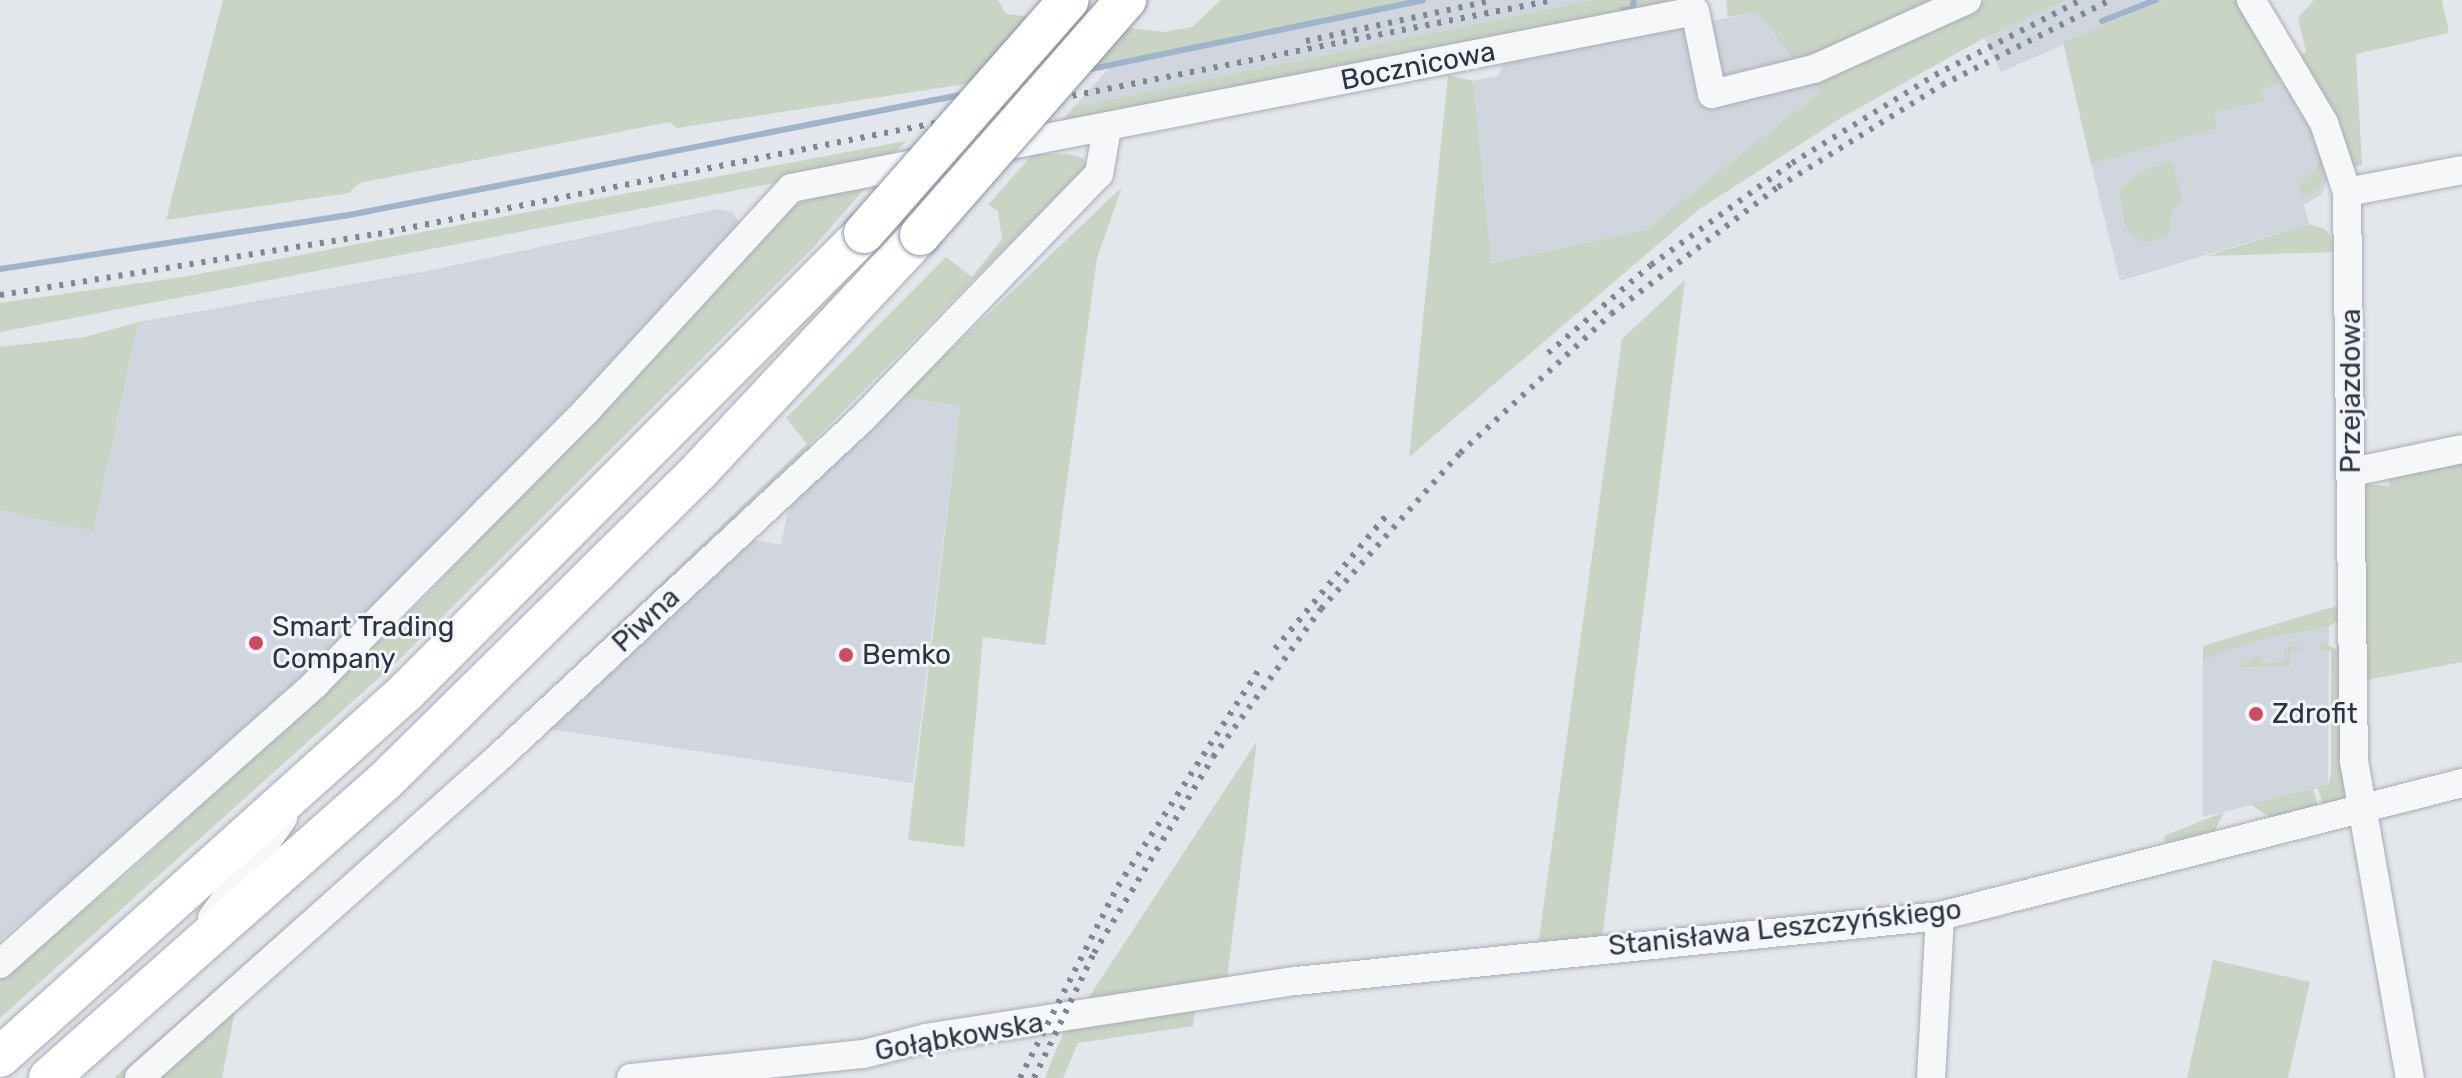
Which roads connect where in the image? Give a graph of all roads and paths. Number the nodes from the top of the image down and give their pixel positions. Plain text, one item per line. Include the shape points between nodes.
1 (1069, 0) edge
2 (1126, 0) edge
3 (1967, 0) edge
4 (2251, 0) edge
5 (2282, 0) edge
6 (2278, 38) junction
7 (1107, 128) junction
8 (2462, 170) edge
9 (2347, 192) junction
10 (2462, 449) edge
11 (2352, 472) junction
12 (313, 777) junction
13 (2462, 783) edge
14 (2361, 806) junction
15 (345, 817) junction
16 (244, 873) junction
17 (1940, 916) junction
18 (146, 927) junction
19 (0, 964) edge
20 (177, 967) junction
21 (1191, 998) joint
22 (0, 1055) edge
23 (728, 1074) edge
24 (49, 1078) edge
25 (139, 1078) edge
26 (631, 1078) edge
27 (1931, 1078) edge
28 (2410, 1078) edge

1 - 12 highway, bridge via 864,233 599,503
2 - 15 highway, bridge via 920,235 701,469
3 - 7 street, Bocznicowa via 1814,69 1712,94 1695,11
4 - 6 street, Przejazdowa
5 - 6 street
6 - 9 street, Przejazdowa via 2324,123
7 - 19 street, Bocznicowa via 791,188 587,410 316,683
7 - 25 street, Piwna via 1099,174 863,418 496,760
8 - 9 street
9 - 11 street, Przejazdowa
10 - 11 street
11 - 14 street, Przejazdowa via 2354,761
12 - 16 street
12 - 18 highway
13 - 14 street, Stanisława Leszczyńskiego
14 - 17 street, Stanisława Leszczyńskiego
14 - 28 street, Przejazdowa
15 - 16 street
15 - 20 highway
16 - 18 street
16 - 20 street
17 - 21 street, Stanisława Leszczyńskiego via 1603,947
17 - 27 street
18 - 22 highway
20 - 24 highway
21 - 23 street, Gołąbkowska
23 - 26 street, Gołąbkowska

